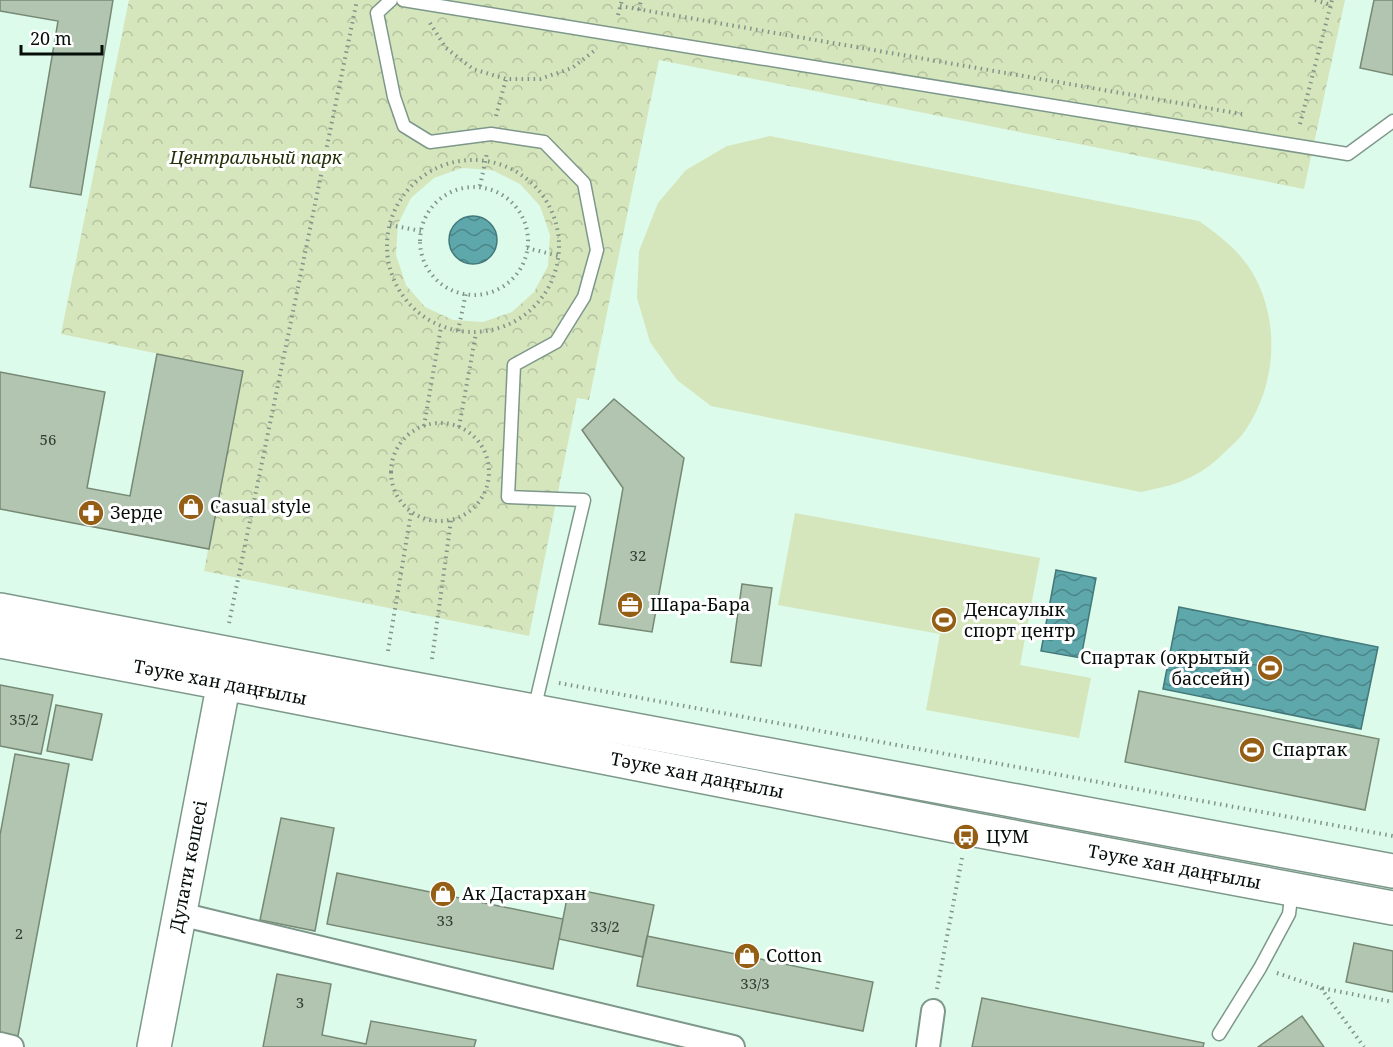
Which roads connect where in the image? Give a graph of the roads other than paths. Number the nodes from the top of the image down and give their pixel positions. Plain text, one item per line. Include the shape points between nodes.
1 (392, 0) edge
2 (403, 0) edge
3 (1393, 121) edge
4 (0, 610) edge
5 (0, 641) edge
6 (231, 654) junction
7 (534, 711) junction
8 (1393, 871) edge
9 (1292, 889) junction
10 (1393, 908) edge
11 (180, 914) junction
12 (933, 1011) road end
13 (1219, 1034) dead end
14 (0, 1044) edge
15 (12, 1047) edge
16 (154, 1047) edge
17 (733, 1047) edge
18 (928, 1047) edge

1 - 7 lane via 377,13 404,126 430,142 491,134 544,142 584,183 597,250 584,297 556,342 514,365 508,497 584,500
2 - 3 lane via 1348,154
4 - 6 main road, Тәуке хан даңғылы
5 - 6 main road, Тәуке хан даңғылы
6 - 7 main road, Тәуке хан даңғылы
6 - 9 main road, Тәуке хан даңғылы via 288,695
6 - 11 main road, Дулати көшесі
7 - 8 main road, Тәуке хан даңғылы
9 - 10 main road, Тәуке хан даңғылы
9 - 13 lane via 1289,914
11 - 16 main road, Дулати көшесі
11 - 17 street
12 - 18 street
14 - 15 street

